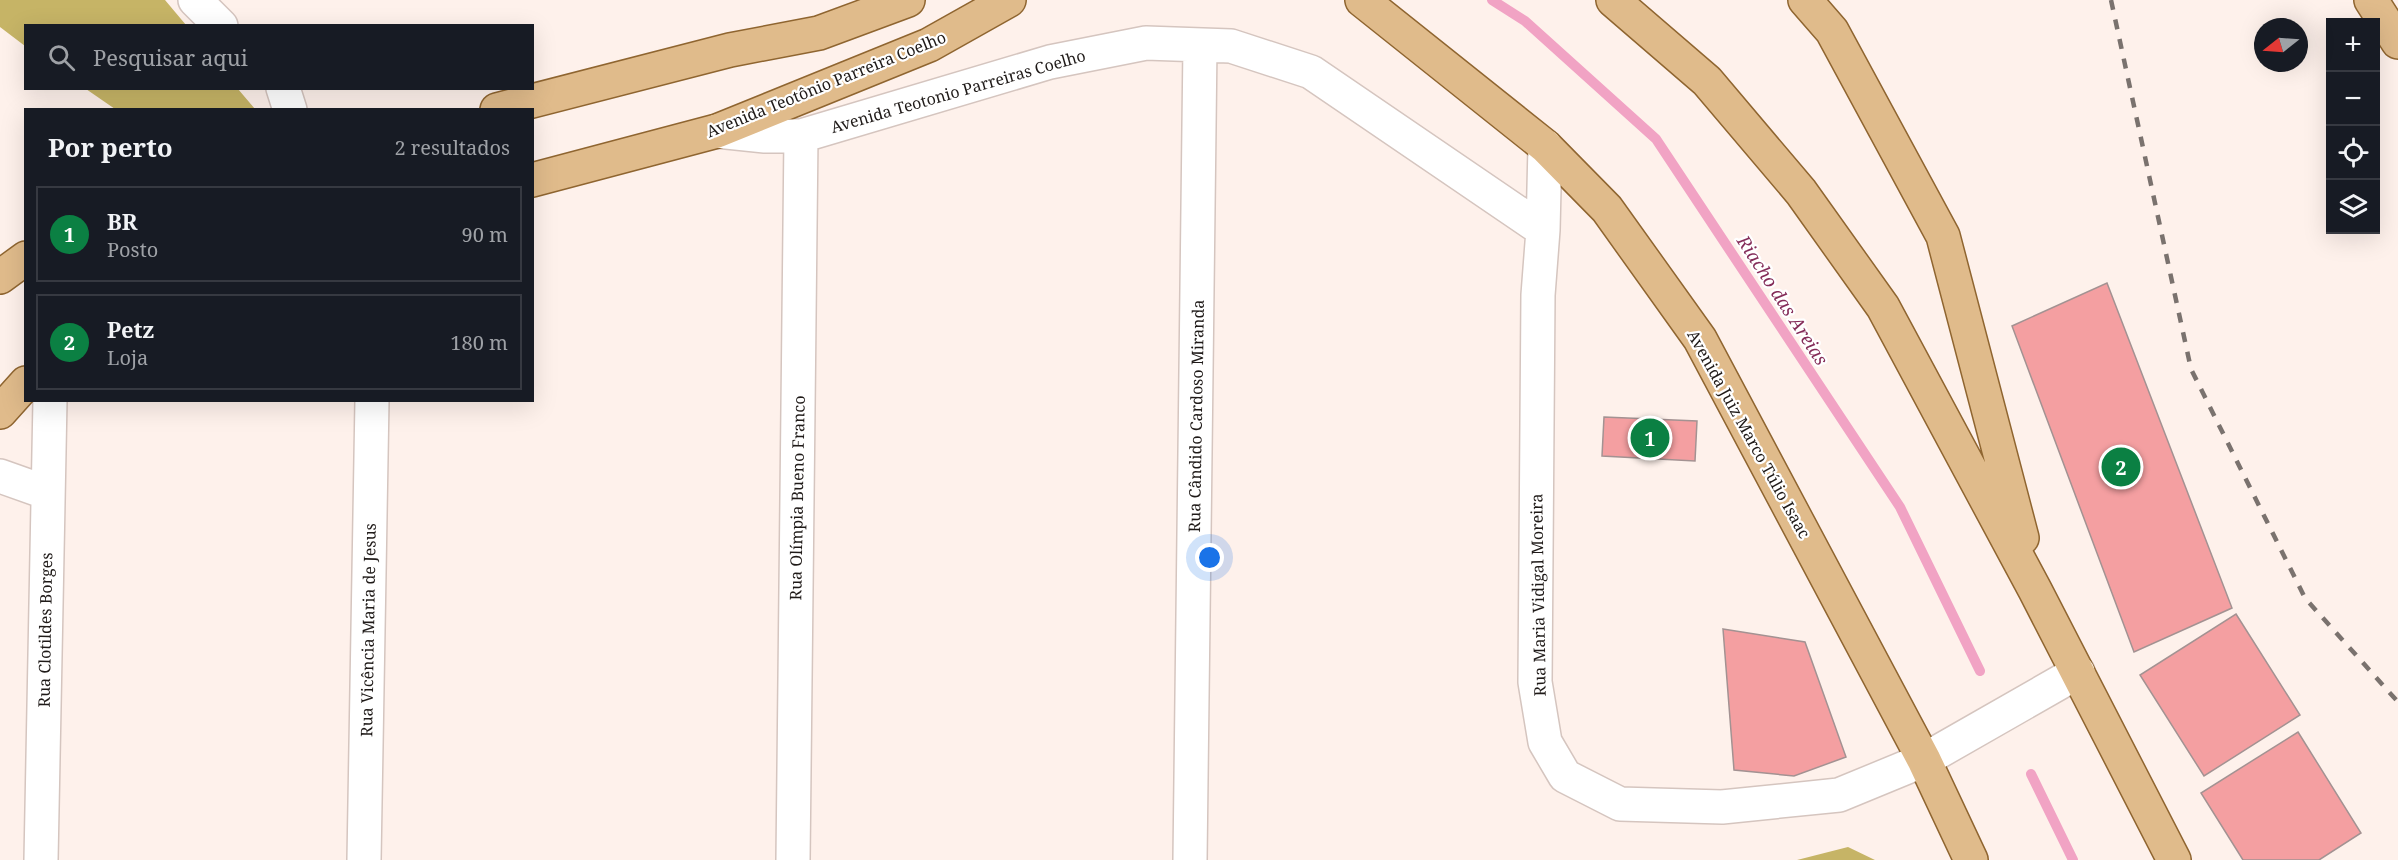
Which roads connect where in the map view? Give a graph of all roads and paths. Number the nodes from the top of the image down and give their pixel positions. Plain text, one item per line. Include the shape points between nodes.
1 (195, 0) edge
2 (908, 0) edge
3 (1009, 0) edge
4 (1362, 0) edge
5 (1613, 0) edge
6 (1805, 0) edge
7 (2371, 0) edge
8 (218, 24) edge
9 (2398, 42) edge
10 (1200, 45) junction
11 (284, 90) edge
12 (289, 108) edge
13 (505, 108) edge
14 (717, 131) junction
15 (801, 136) junction
16 (1545, 146) junction
17 (534, 179) edge
18 (1543, 230) junction
19 (24, 386) edge
20 (50, 402) edge
21 (372, 402) edge
22 (0, 412) edge
23 (0, 476) edge
24 (48, 492) junction
25 (2035, 590) junction
26 (2078, 672) junction
27 (1924, 760) junction
28 (41, 860) edge
29 (364, 860) edge
30 (794, 860) edge
31 (1190, 860) edge
32 (1971, 860) edge
33 (2174, 860) edge

1 - 8 street
2 - 13 main road via 819,33 730,50
3 - 14 main road, Avenida Teotônio Parreira Coelho via 929,45
4 - 16 main road, Avenida Juiz Marco Túlio Isaac
5 - 25 main road via 1707,81 1802,192 1883,307
6 - 25 main road via 1832,31 1942,236
7 - 9 main road
10 - 15 street, Avenida Teotonio Parreiras Coelho via 1146,43 1050,62
10 - 18 street, Avenida Teotonio Parreiras Coelho via 1231,46 1311,72
10 - 31 street, Rua Cândido Cardoso Miranda
11 - 12 street
14 - 15 street, Avenida Teotonio Parreiras Coelho
14 - 17 main road, Avenida Teotônio Parreira Coelho
15 - 30 street, Rua Olímpia Bueno Franco
16 - 18 street, Rua Maria Vidigal Moreira
16 - 27 main road, Avenida Juiz Marco Túlio Isaac via 1607,209 1700,339
18 - 27 street, Rua Maria Vidigal Moreira via 1538,295 1535,682 1545,742 1565,776 1620,804 1722,807 1839,795
19 - 22 main road
20 - 24 street, Rua Clotildes Borges
21 - 29 street, Rua Vicência Maria de Jesus
23 - 24 street
24 - 28 street, Rua Clotildes Borges
25 - 26 main road
26 - 27 street, Rua Maria Vidigal Moreira
26 - 33 main road
27 - 32 main road, Avenida Juiz Marco Túlio Isaac

